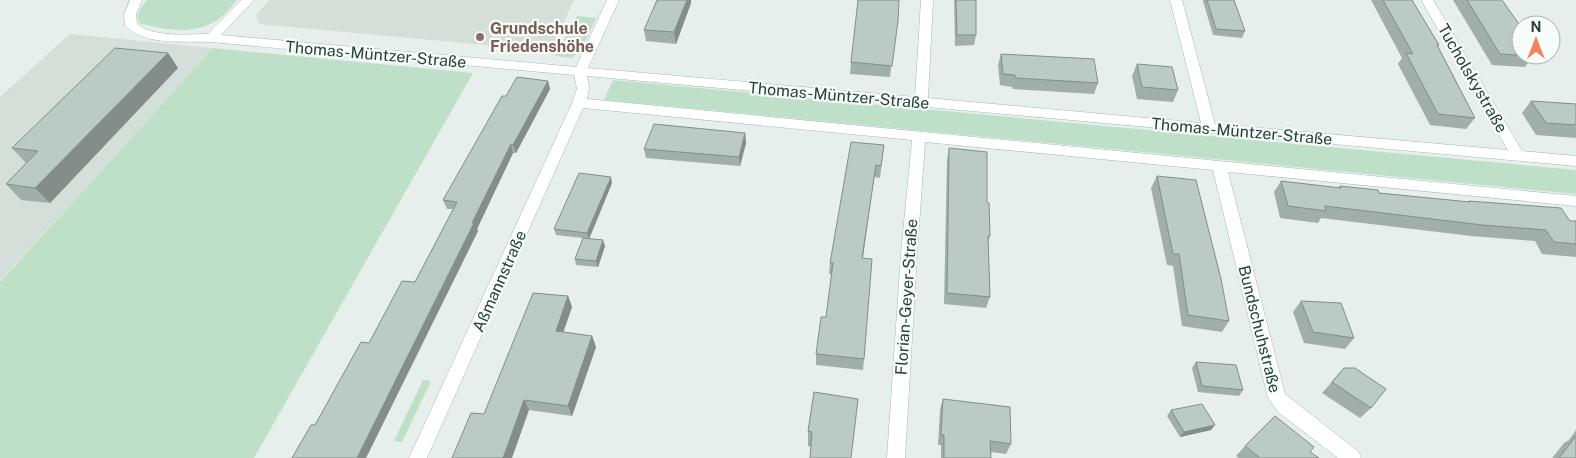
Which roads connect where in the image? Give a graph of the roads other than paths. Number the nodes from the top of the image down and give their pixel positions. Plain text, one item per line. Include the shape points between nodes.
1 (136, 0) edge
2 (248, 0) edge
3 (613, 0) edge
4 (927, 0) edge
5 (1176, 0) edge
6 (1427, 0) edge
7 (211, 38) junction
8 (580, 72) junction
9 (921, 102) junction
10 (579, 103) junction
11 (1209, 128) junction
12 (919, 137) junction
13 (1518, 156) junction
14 (1576, 161) edge
15 (1219, 166) junction
16 (1576, 201) edge
17 (418, 458) edge
18 (896, 458) edge
19 (1352, 458) edge

1 - 7 street, Thomas-Müntzer-Straße via 130,20 135,30
2 - 7 street
3 - 8 street
4 - 9 street
5 - 11 street
6 - 13 street, Tucholskystraße
7 - 8 street, Thomas-Müntzer-Straße
8 - 9 street, Thomas-Müntzer-Straße
8 - 10 street, Aßmannstraße via 583,88
9 - 11 street, Thomas-Müntzer-Straße
10 - 12 street, Thomas-Müntzer-Straße
10 - 17 street, Aßmannstraße
11 - 13 street, Thomas-Müntzer-Straße
12 - 15 street, Thomas-Müntzer-Straße
12 - 18 street, Florian-Geyer-Straße
13 - 14 street, Thomas-Müntzer-Straße
15 - 16 street, Thomas-Müntzer-Straße
15 - 19 street, Bundschuhstraße via 1277,398

